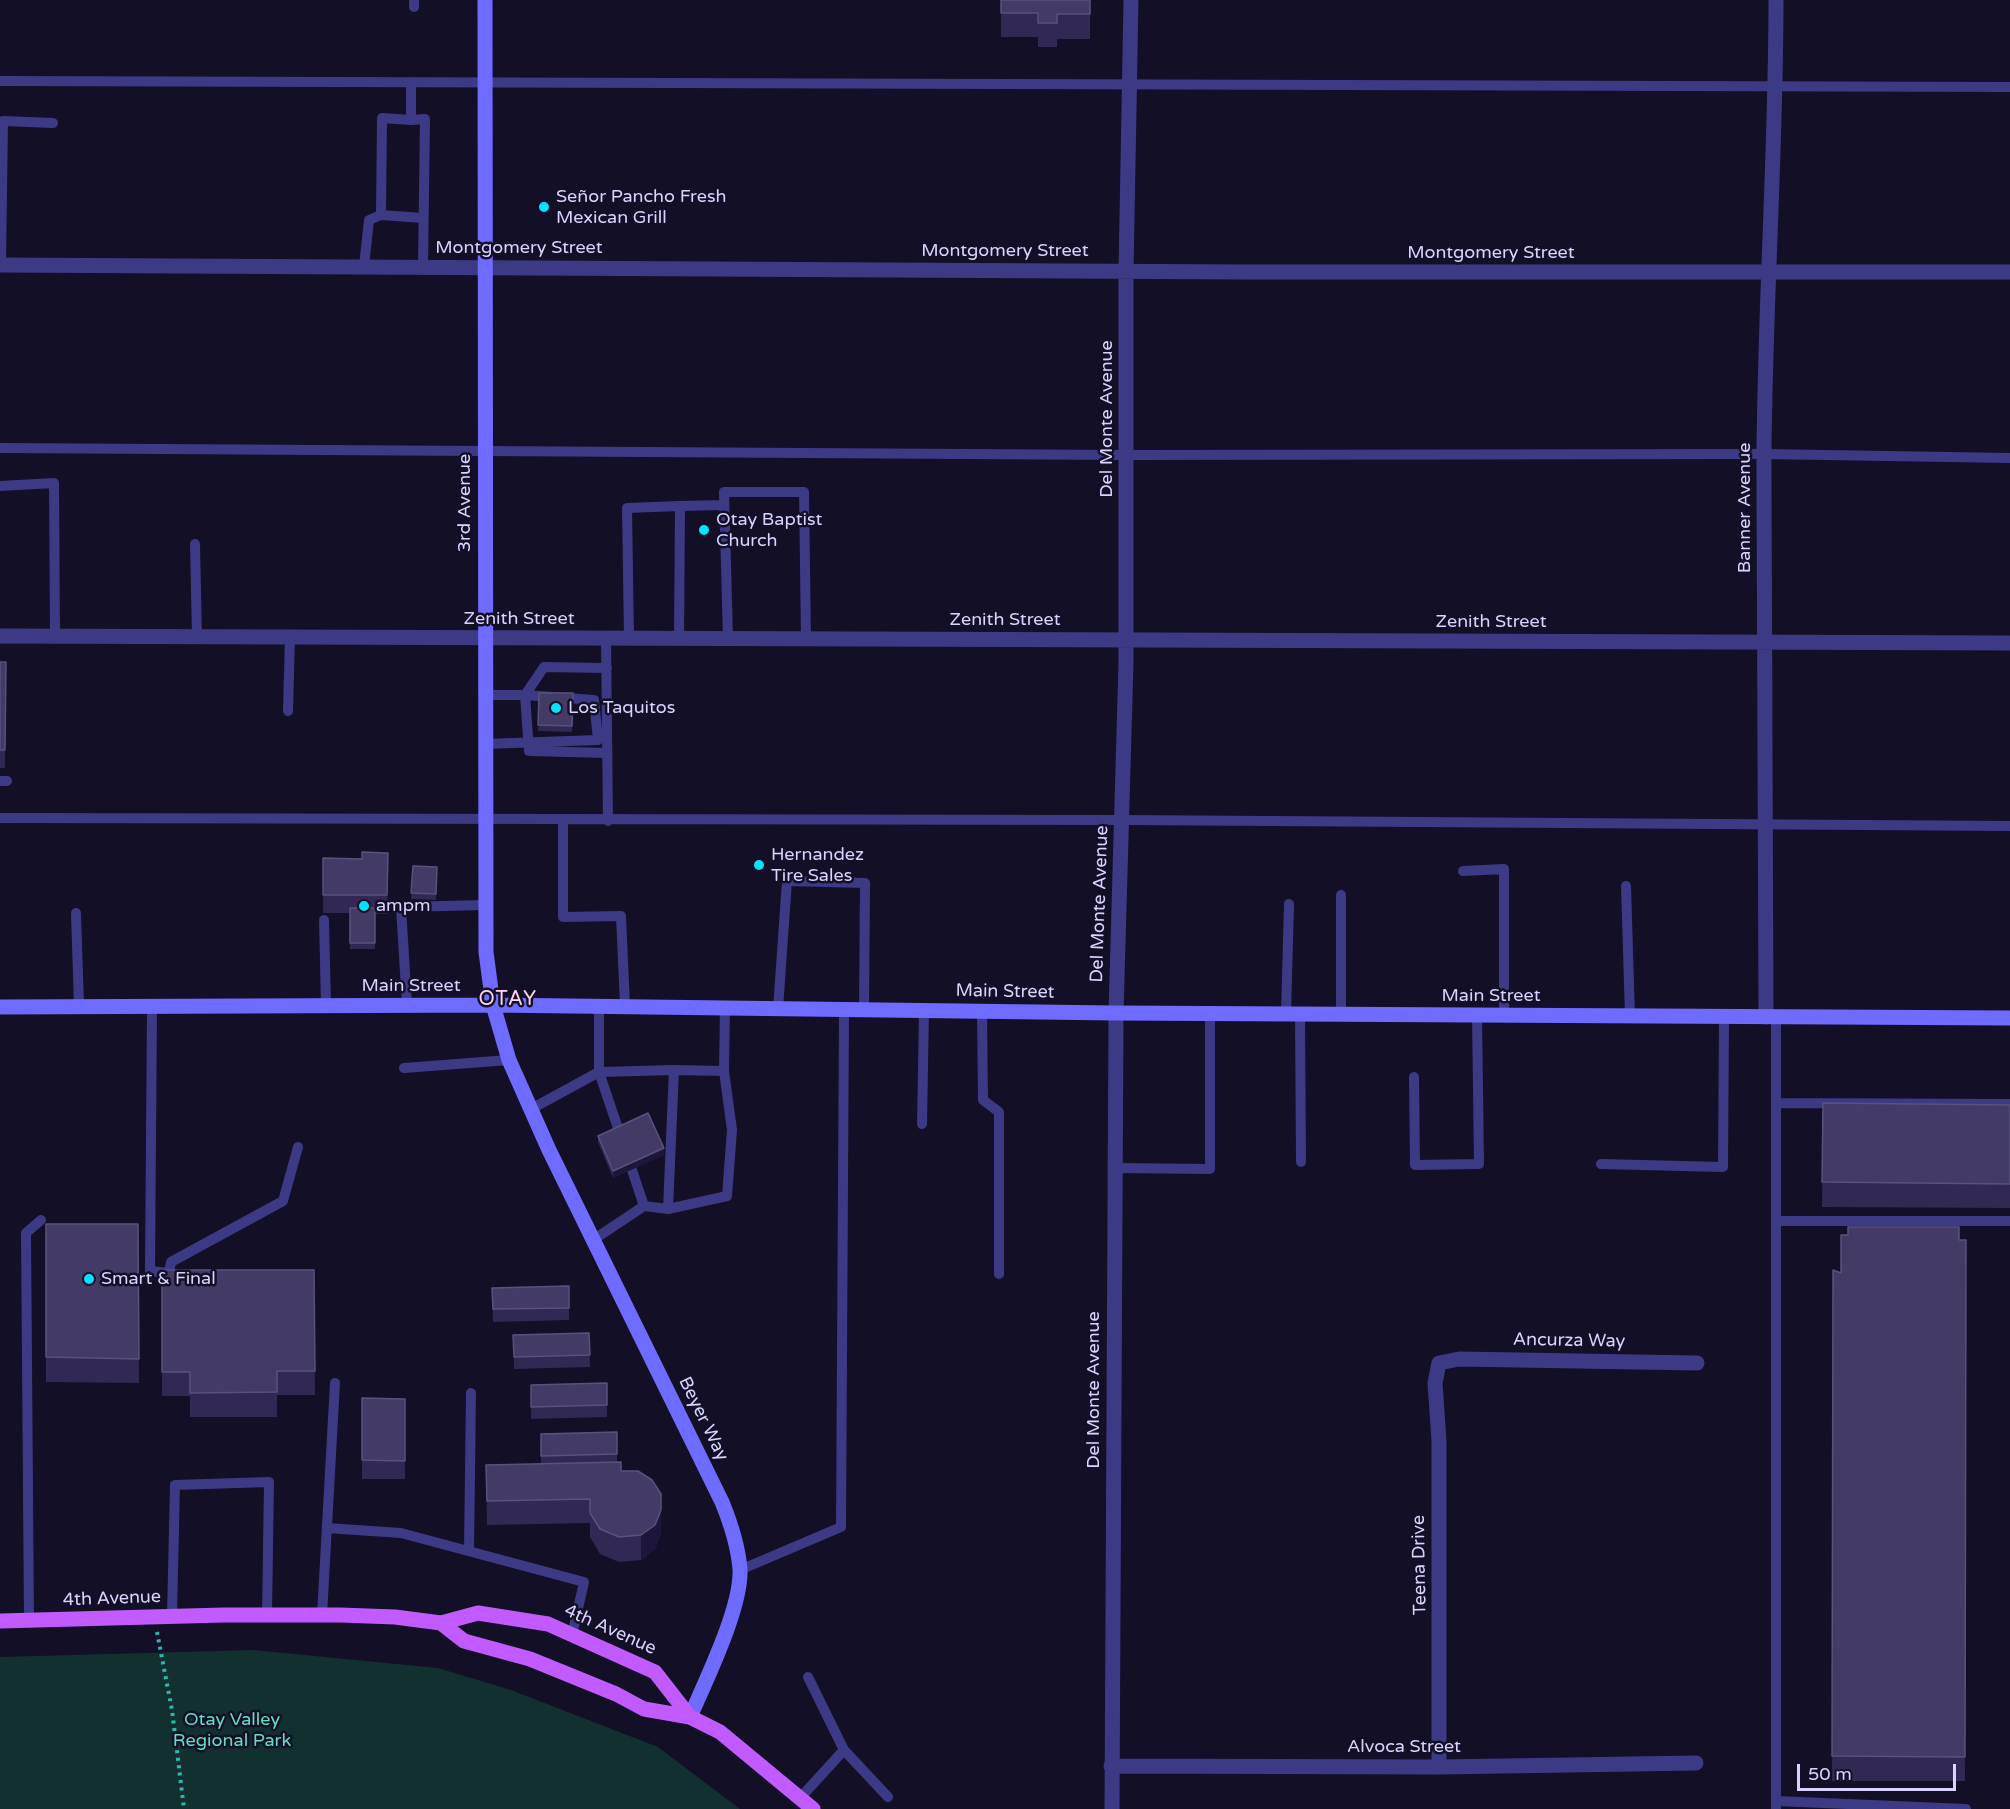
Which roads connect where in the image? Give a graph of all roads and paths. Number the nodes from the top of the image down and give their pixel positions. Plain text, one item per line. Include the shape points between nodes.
1 (485, 0) edge
2 (1131, 0) edge
3 (1776, 0) edge
4 (0, 81) edge
5 (411, 82) junction
6 (485, 83) junction
7 (1131, 85) junction
8 (1776, 85) junction
9 (2010, 87) edge
10 (411, 120) junction
11 (53, 123) dead end
12 (381, 215) junction
13 (423, 218) junction
14 (0, 265) edge
15 (364, 266) junction
16 (423, 266) junction
17 (485, 267) junction
18 (1126, 272) junction
19 (1767, 272) junction
20 (2010, 272) edge
21 (0, 448) edge
22 (484, 453) junction
23 (1764, 454) junction
24 (1126, 455) junction
25 (2010, 458) edge
26 (0, 486) edge
27 (724, 505) junction
28 (680, 506) junction
29 (195, 544) dead end
30 (0, 636) edge
31 (55, 636) junction
32 (196, 637) junction
33 (290, 637) junction
34 (484, 638) junction
35 (606, 638) junction
36 (629, 638) junction
37 (679, 639) junction
38 (728, 639) junction
39 (806, 639) junction
40 (1125, 640) junction
41 (2010, 643) edge
42 (1766, 644) junction
43 (607, 668) junction
44 (484, 695) junction
45 (525, 695) junction
46 (288, 711) dead end
47 (528, 742) junction
48 (484, 744) junction
49 (607, 753) junction
50 (0, 818) edge
51 (484, 820) junction
52 (563, 820) junction
53 (1122, 820) junction
54 (608, 821) junction
55 (1764, 824) junction
56 (2010, 826) edge
57 (1463, 871) dead end
58 (1626, 886) dead end
59 (1341, 895) dead end
60 (1289, 904) dead end
61 (485, 905) junction
62 (76, 913) dead end
63 (324, 920) dead end
64 (326, 1005) junction
65 (407, 1005) junction
66 (493, 1005) junction
67 (79, 1006) junction
68 (152, 1006) junction
69 (600, 1006) junction
70 (625, 1006) junction
71 (0, 1007) edge
72 (725, 1008) junction
73 (778, 1009) junction
74 (844, 1010) junction
75 (864, 1010) junction
76 (924, 1011) junction
77 (982, 1011) junction
78 (1116, 1013) junction
79 (1210, 1014) junction
80 (1293, 1014) junction
81 (1341, 1015) junction
82 (1477, 1015) junction
83 (1504, 1015) junction
84 (1630, 1016) junction
85 (1724, 1017) junction
86 (1771, 1017) junction
87 (2010, 1018) edge
88 (509, 1060) junction
89 (404, 1068) dead end
90 (674, 1070) junction
91 (724, 1071) junction
92 (599, 1072) junction
93 (1414, 1077) dead end
94 (1776, 1103) junction
95 (2010, 1104) edge
96 (531, 1109) junction
97 (921, 1124) dead end
98 (297, 1147) dead end
99 (1301, 1162) dead end
100 (1601, 1164) dead end
101 (1115, 1168) junction
102 (644, 1206) junction
103 (668, 1209) junction
104 (41, 1220) dead end
105 (1776, 1221) junction
106 (2010, 1221) edge
107 (593, 1240) junction
108 (999, 1274) dead end
109 (1439, 1363) joint
110 (1697, 1363) dead end
111 (335, 1383) dead end
112 (471, 1393) dead end
113 (327, 1528) junction
114 (469, 1551) junction
115 (740, 1570) junction
116 (267, 1615) junction
117 (322, 1615) junction
118 (172, 1616) junction
119 (155, 1619) junction
120 (29, 1620) junction
121 (0, 1621) edge
122 (441, 1623) junction
123 (572, 1635) junction
124 (808, 1677) dead end
125 (690, 1717) junction
126 (844, 1750) junction
127 (1696, 1763) dead end
128 (1112, 1766) junction
129 (1439, 1767) junction
130 (801, 1797) junction
131 (888, 1797) dead end
132 (1776, 1805) edge
133 (184, 1809) edge
134 (813, 1809) edge
135 (1112, 1809) edge
136 (1966, 1809) edge

1 - 6 main road, 3rd Avenue
2 - 7 street, Del Monte Avenue
3 - 8 street, Banner Avenue
4 - 5 lane
5 - 6 lane
5 - 10 lane
6 - 7 lane
6 - 17 main road, 3rd Avenue
7 - 8 lane
7 - 18 street, Del Monte Avenue
8 - 9 lane
8 - 19 street, Banner Avenue
10 - 12 lane via 382,118
10 - 13 lane via 424,118
11 - 14 lane via 3,121
12 - 13 lane
12 - 15 lane via 369,220
13 - 16 lane
14 - 15 street, Montgomery Street
15 - 16 street, Montgomery Street
16 - 17 street, Montgomery Street
17 - 18 street, Montgomery Street
17 - 22 main road, 3rd Avenue
18 - 19 street, Montgomery Street
18 - 24 street, Del Monte Avenue
19 - 20 street, Montgomery Street
19 - 23 street, Banner Avenue
21 - 22 lane
22 - 24 lane
22 - 34 main road, 3rd Avenue
23 - 24 lane
23 - 25 lane
23 - 42 street, Banner Avenue
24 - 40 street, Del Monte Avenue
26 - 31 lane via 54,483
27 - 28 lane
27 - 38 lane
27 - 39 lane via 724,492 804,492
28 - 36 lane via 627,508
28 - 37 lane
29 - 32 lane
30 - 31 street, Zenith Street
31 - 32 street, Zenith Street
32 - 33 street, Zenith Street
33 - 34 street, Zenith Street
33 - 46 lane
34 - 35 street, Zenith Street
34 - 44 main road, 3rd Avenue
35 - 36 street, Zenith Street
35 - 43 lane
36 - 37 street, Zenith Street
37 - 38 street, Zenith Street
38 - 39 street, Zenith Street
39 - 40 street, Zenith Street
40 - 42 street, Zenith Street
40 - 53 street, Del Monte Avenue
41 - 42 street, Zenith Street
42 - 55 street, Banner Avenue
43 - 45 lane via 544,667
43 - 49 lane
44 - 45 lane
44 - 48 main road, 3rd Avenue
45 - 47 lane
45 - 47 lane via 594,700 598,740
47 - 48 lane
47 - 49 lane via 529,751
48 - 51 main road, 3rd Avenue
49 - 54 lane
50 - 51 lane
51 - 52 lane
51 - 61 main road, 3rd Avenue
52 - 54 lane
52 - 70 lane via 563,917 621,916
53 - 54 lane
53 - 55 lane
53 - 78 street, Del Monte Avenue
55 - 56 lane
55 - 86 street, Banner Avenue
57 - 83 lane via 1504,869
58 - 84 lane
59 - 81 lane
60 - 80 lane
61 - 65 lane via 401,907
61 - 66 main road, 3rd Avenue
62 - 67 lane
63 - 64 lane
64 - 65 main road, Main Street
64 - 68 main road, Main Street
65 - 66 main road, Main Street
66 - 69 main road, Main Street
66 - 88 main road, Beyer Way
67 - 68 main road, Main Street
67 - 71 main road, Main Street
68 - 98 lane via 150,1271 169,1273 171,1262 283,1201
69 - 70 main road, Main Street
69 - 92 lane
70 - 72 main road, Main Street
72 - 73 main road, Main Street
72 - 91 lane
73 - 74 main road, Main Street
73 - 75 lane via 787,882 866,883
74 - 75 main road, Main Street
74 - 115 lane via 841,1527
75 - 76 main road, Main Street
76 - 77 main road, Main Street
76 - 97 lane
77 - 78 main road, Main Street
77 - 108 lane via 983,1100 999,1112
78 - 79 main road, Main Street
78 - 101 street, Del Monte Avenue
79 - 80 main road, Main Street
79 - 101 lane via 1210,1169
80 - 81 main road, Main Street
80 - 99 lane
81 - 82 main road, Main Street
82 - 83 main road, Main Street
82 - 93 lane via 1479,1164 1415,1165
83 - 84 main road, Main Street
84 - 85 main road, Main Street
85 - 86 main road, Main Street
85 - 100 lane via 1724,1167
86 - 87 main road, Main Street
86 - 94 lane
88 - 89 lane
88 - 96 main road, Beyer Way
90 - 91 lane
90 - 92 lane
90 - 103 lane
91 - 103 lane via 732,1130 727,1196
92 - 96 lane
92 - 102 lane
94 - 95 lane
94 - 105 lane
96 - 107 main road, Beyer Way
101 - 128 street, Del Monte Avenue
102 - 103 lane
102 - 107 lane
104 - 120 lane via 26,1233
105 - 106 lane
105 - 132 lane
107 - 115 main road, Beyer Way via 722,1502 736,1538
109 - 110 street, Ancurza Way via 1459,1359
109 - 129 street, Teena Drive via 1435,1383 1439,1441
111 - 113 lane
112 - 114 lane
113 - 114 lane via 401,1533
113 - 117 lane
114 - 123 lane via 584,1582
115 - 125 main road, Beyer Way via 733,1610
116 - 117 main road, 4th Avenue
116 - 118 main road, 4th Avenue
116 - 118 lane via 269,1482 175,1485
117 - 122 main road, 4th Avenue
118 - 119 main road, 4th Avenue
119 - 120 main road, 4th Avenue
119 - 133 path via 172,1710
120 - 121 main road, 4th Avenue
122 - 123 main road, 4th Avenue via 478,1613 548,1624
122 - 125 main road via 464,1641 530,1659 644,1709
123 - 125 main road, 4th Avenue via 655,1672
124 - 126 lane
125 - 130 main road via 720,1731
126 - 130 lane
126 - 131 lane
127 - 129 street, Alvoca Street
128 - 129 street, Alvoca Street
128 - 135 street, Del Monte Avenue
130 - 134 main road
132 - 136 lane

